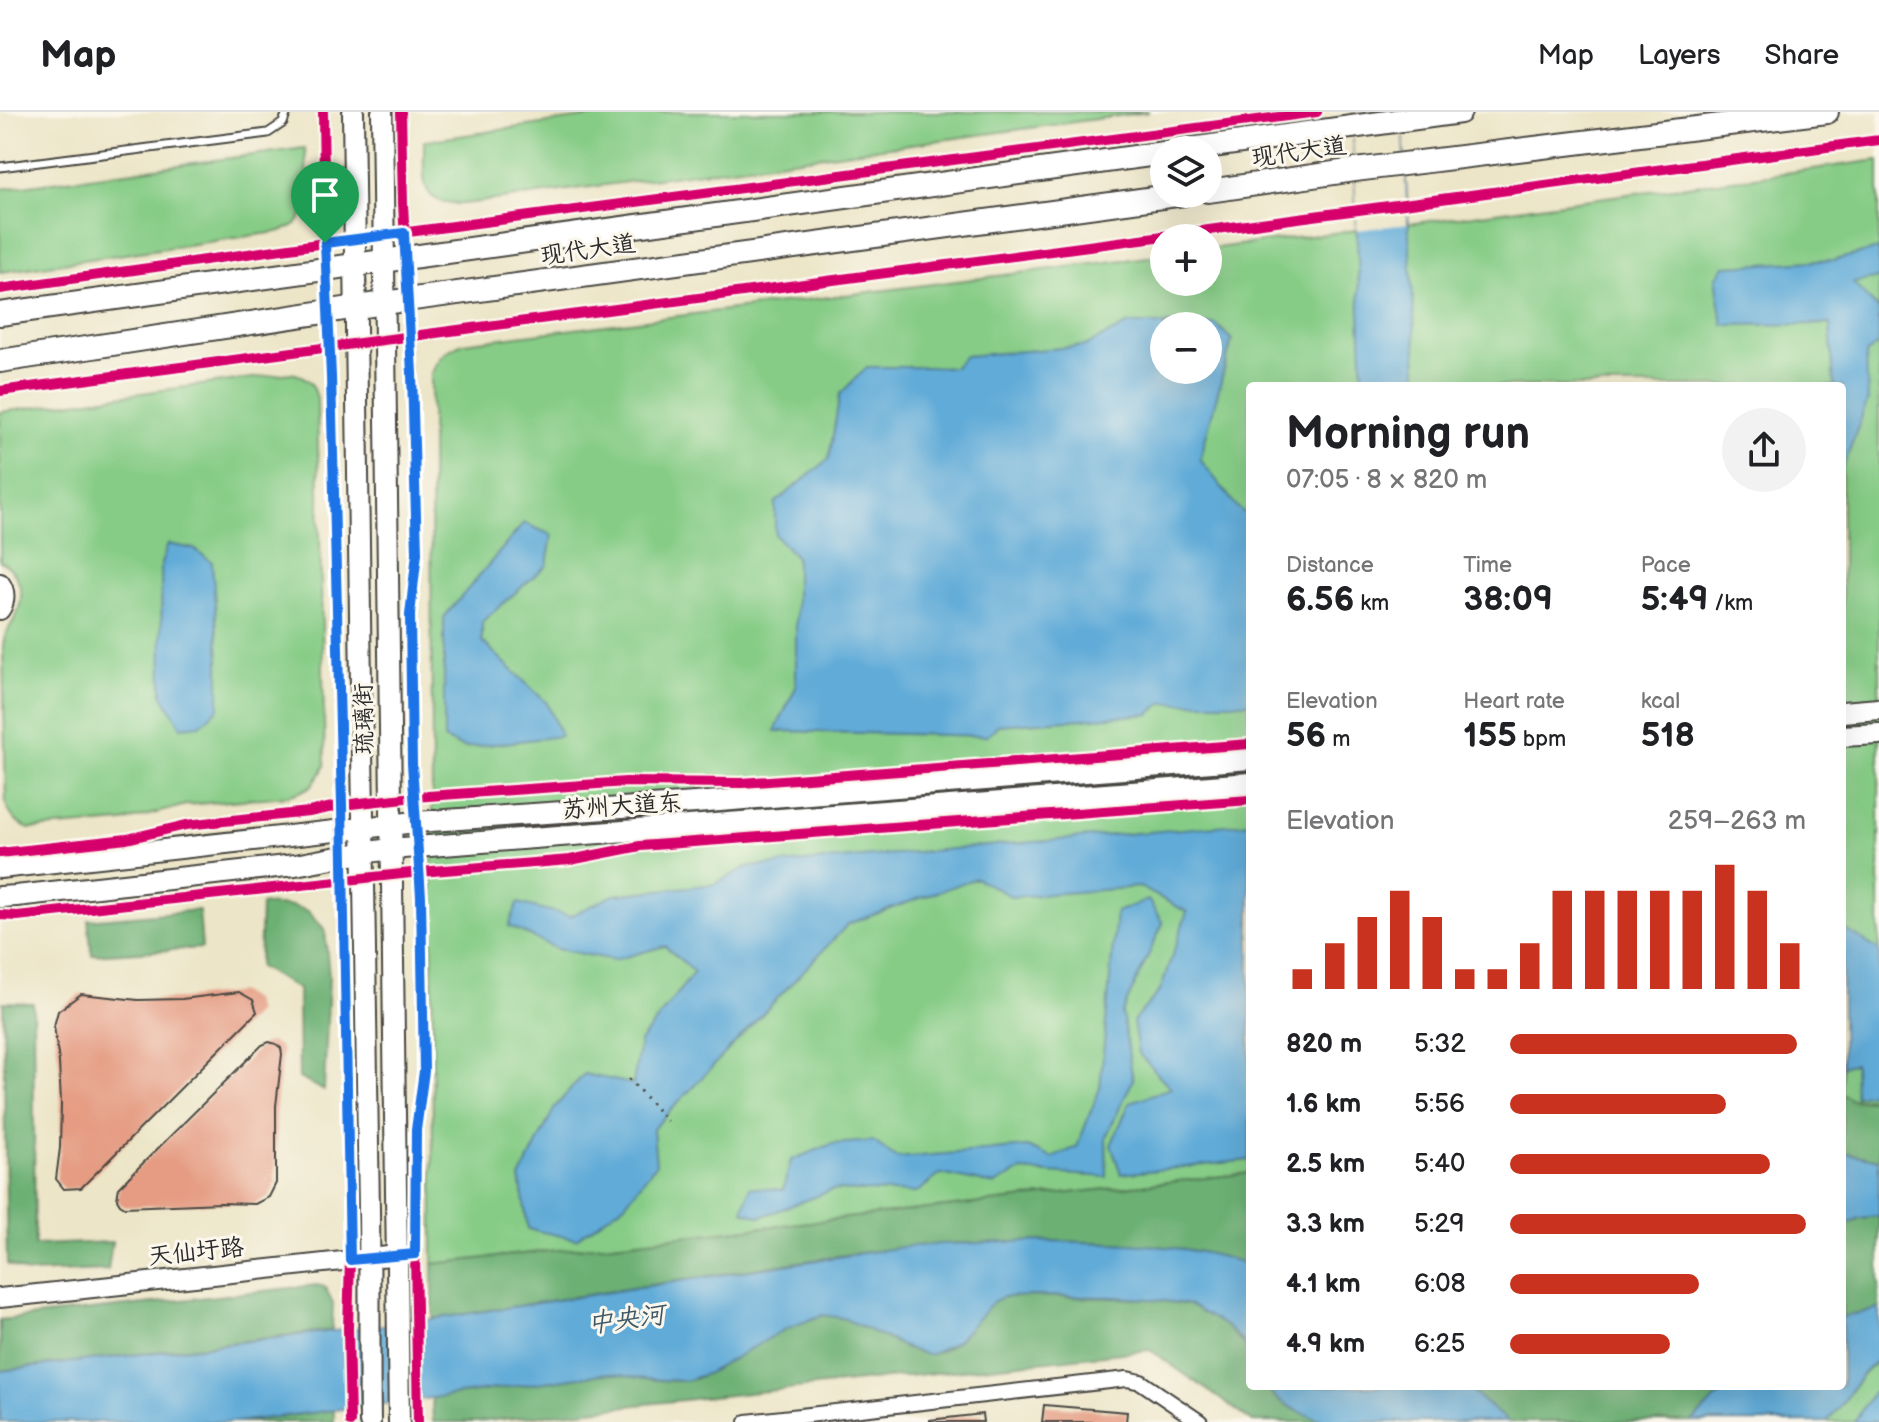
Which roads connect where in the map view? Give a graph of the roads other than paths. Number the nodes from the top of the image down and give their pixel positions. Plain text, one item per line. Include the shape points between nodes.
1 (287, 112) edge
2 (353, 112) edge
3 (382, 112) edge
4 (1460, 112) edge
5 (1827, 112) edge
6 (1222, 144) edge
7 (1150, 155) edge
8 (0, 167) edge
9 (1222, 189) edge
10 (1150, 199) edge
11 (384, 262) junction
12 (355, 265) junction
13 (384, 303) junction
14 (355, 308) junction
15 (0, 314) edge
16 (0, 361) edge
17 (0, 583) edge
18 (0, 610) edge
19 (1879, 709) edge
20 (1846, 712) edge
21 (1879, 734) edge
22 (1846, 736) edge
23 (1246, 759) edge
24 (1246, 783) edge
25 (390, 825) junction
26 (363, 827) junction
27 (390, 849) junction
28 (363, 853) junction
29 (0, 868) edge
30 (0, 897) edge
31 (398, 1255) junction
32 (369, 1257) junction
33 (0, 1298) edge
34 (399, 1412) edge
35 (370, 1414) edge
36 (747, 1422) edge
37 (1200, 1422) edge

1 - 8 lane via 283,123 268,133
2 - 12 main road, 琉璃街
3 - 11 main road, 琉璃街
4 - 6 main road, 现代大道
5 - 9 main road, 现代大道
7 - 11 main road, 现代大道
10 - 13 main road, 现代大道
11 - 12 main road, 现代大道
11 - 13 main road, 琉璃街
12 - 14 main road, 琉璃街
12 - 15 main road, 现代大道
13 - 14 main road, 现代大道
13 - 25 main road, 琉璃街
14 - 16 main road, 现代大道
14 - 26 main road, 琉璃街
17 - 18 street via 5,595
19 - 20 main road
21 - 22 main road
23 - 25 main road, 苏州大道东
24 - 27 main road, 苏州大道东
25 - 26 main road, 苏州大道东
25 - 27 main road, 琉璃街
26 - 28 main road, 琉璃街
26 - 29 main road, 苏州大道东
27 - 28 main road, 苏州大道东
27 - 31 main road, 琉璃街
28 - 30 main road, 苏州大道东
28 - 32 main road, 琉璃街
31 - 32 street, 天仙圩路
31 - 34 main road, 琉璃街
32 - 33 street, 天仙圩路
32 - 35 main road, 琉璃街
36 - 37 street via 1127,1379 1141,1382

